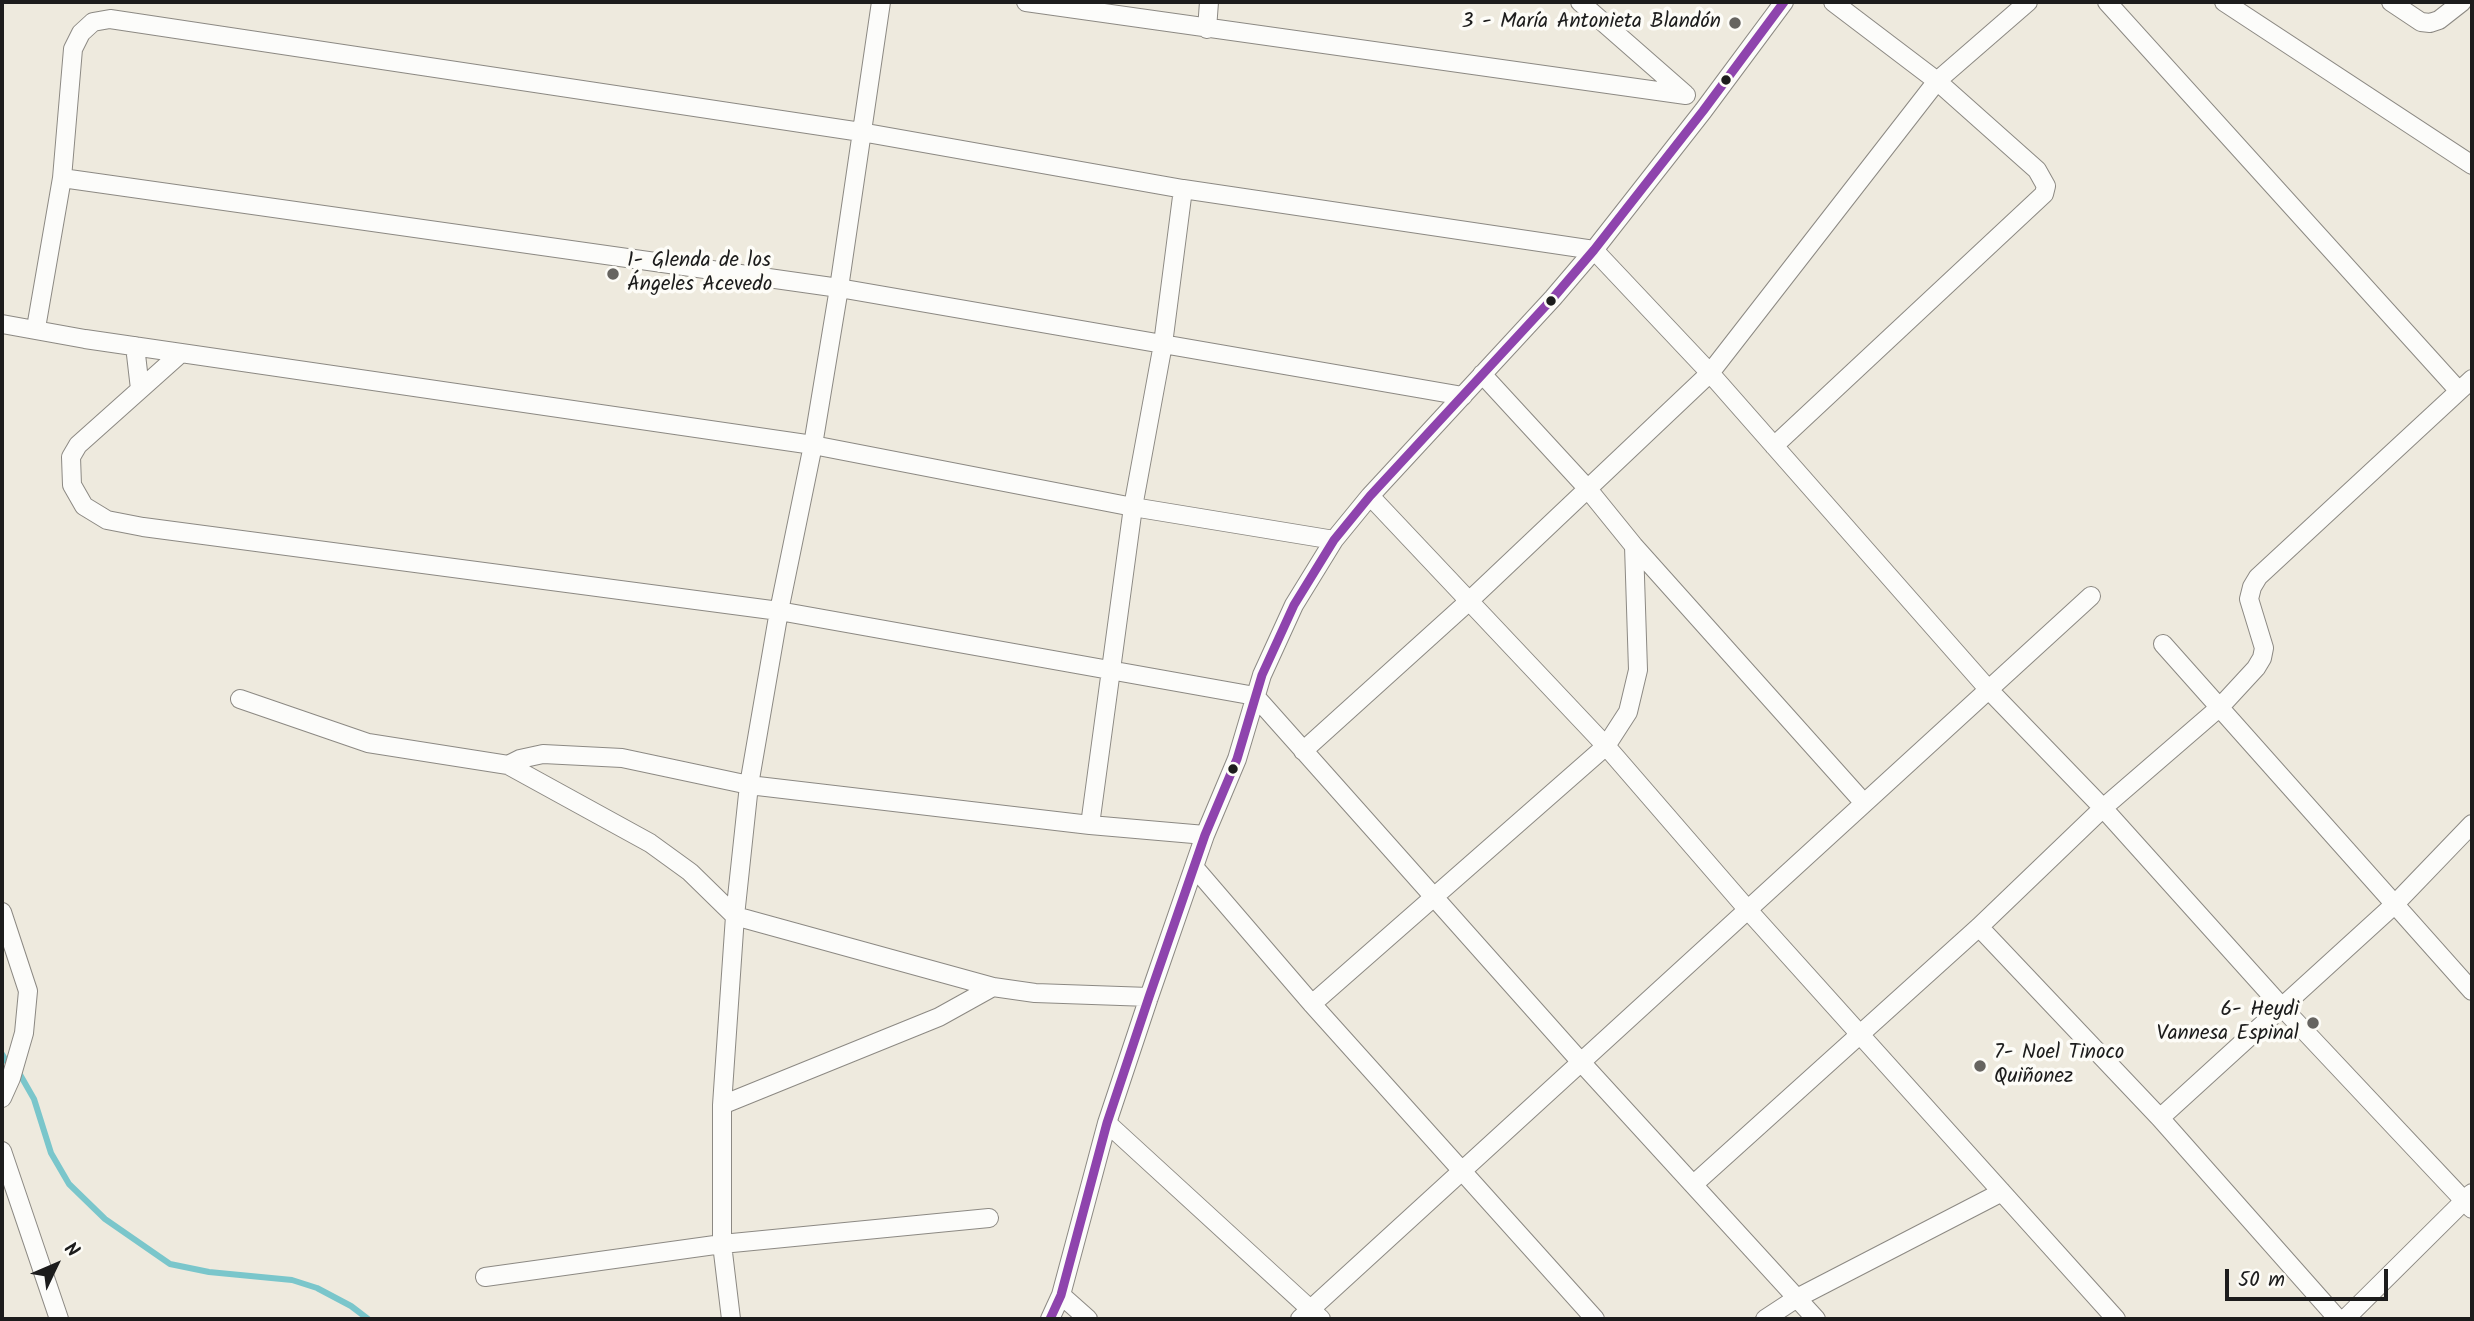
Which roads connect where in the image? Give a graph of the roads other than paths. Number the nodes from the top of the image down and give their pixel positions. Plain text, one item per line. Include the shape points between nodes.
1 (881, 2) edge
2 (1026, 2) edge
3 (1209, 2) edge
4 (1580, 2) edge
5 (1784, 2) edge
6 (1833, 2) edge
7 (2028, 2) edge
8 (2107, 2) edge
9 (2224, 2) edge
10 (2391, 2) edge
11 (2462, 2) edge
12 (1208, 29) junction
13 (1937, 81) junction
14 (1686, 95) junction
15 (1703, 111) junction
16 (861, 132) junction
17 (2472, 165) edge
18 (62, 178) junction
19 (1183, 189) junction
20 (1594, 250) junction
21 (839, 288) junction
22 (2, 324) edge
23 (36, 328) junction
24 (1163, 344) junction
25 (135, 346) junction
26 (181, 353) junction
27 (1710, 373) junction
28 (1482, 374) junction
29 (2465, 385) edge
30 (140, 389) junction
31 (1463, 396) junction
32 (813, 445) junction
33 (1774, 446) junction
34 (1587, 488) junction
35 (1370, 496) junction
36 (1133, 507) junction
37 (1334, 540) junction
38 (1634, 546) junction
39 (2091, 596) dead end
40 (1468, 603) junction
41 (779, 611) junction
42 (2163, 644) dead end
43 (1110, 669) junction
44 (1989, 690) junction
45 (1255, 696) junction
46 (240, 699) dead end
47 (2220, 707) junction
48 (1606, 746) junction
49 (1303, 751) junction
50 (508, 765) junction
51 (749, 785) junction
52 (1864, 803) junction
53 (2103, 808) junction
54 (2472, 824) edge
55 (1090, 825) junction
56 (1205, 835) junction
57 (1195, 868) junction
58 (1434, 898) junction
59 (2395, 904) junction
60 (1748, 910) junction
61 (2, 912) edge
62 (735, 916) junction
63 (1979, 927) junction
64 (993, 987) junction
65 (2472, 991) edge
66 (1149, 996) junction
67 (1312, 1003) junction
68 (2281, 1006) junction
69 (1861, 1033) junction
70 (1580, 1061) junction
71 (2, 1098) edge
72 (722, 1105) junction
73 (2160, 1118) junction
74 (1107, 1123) junction
75 (2, 1151) edge
76 (1463, 1170) junction
77 (1693, 1184) junction
78 (2002, 1192) junction
79 (2470, 1201) edge
80 (989, 1218) dead end
81 (722, 1244) junction
82 (485, 1277) dead end
83 (1061, 1295) junction
84 (1797, 1298) junction
85 (1310, 1316) edge
86 (2354, 1316) edge
87 (2111, 1318) edge
88 (60, 1319) edge
89 (731, 1319) edge
90 (1050, 1319) edge
91 (1088, 1319) edge
92 (1595, 1319) edge
93 (1765, 1319) edge
94 (1816, 1319) edge
95 (2338, 1319) edge

1 - 16 street
2 - 12 street
3 - 12 street
4 - 14 street
5 - 15 street
6 - 13 street
7 - 13 street
8 - 29 street
9 - 17 street
10 - 11 street via 2430,23
12 - 14 street
13 - 27 street
13 - 33 street via 2037,170 2046,186 2044,194
14 - 15 street
15 - 20 street
16 - 18 street via 110,19 93,22 73,49
16 - 19 street
16 - 21 street
18 - 21 street
18 - 23 street
19 - 20 street
19 - 24 street
20 - 27 street
20 - 28 street
21 - 24 street
21 - 32 street
22 - 23 street
23 - 25 street
24 - 31 street
24 - 36 street
25 - 26 street
25 - 30 street
26 - 30 street
26 - 32 street
27 - 33 street
27 - 34 street
28 - 31 street
28 - 34 street
29 - 47 street via 2258,577 2249,599 2264,648 2262,658
30 - 41 street via 78,445 71,457 72,485 84,506 107,520
31 - 35 street
32 - 36 street
32 - 41 street
33 - 44 street
34 - 38 street
34 - 40 street
35 - 37 street
35 - 40 street
36 - 37 street
36 - 43 street
37 - 45 street via 1294,605
38 - 48 street via 1638,670 1628,712
38 - 52 street
39 - 44 street
40 - 48 street
40 - 49 street
41 - 43 street
41 - 51 street
42 - 47 street
43 - 45 street
43 - 55 street
44 - 52 street
44 - 53 street
45 - 49 street
45 - 56 street via 1237,759
46 - 50 street via 368,743
47 - 53 street
47 - 59 street
48 - 58 street
48 - 60 street
49 - 58 street
50 - 51 street via 543,754 622,758
50 - 62 street via 650,843 690,872
51 - 55 street
51 - 62 street
52 - 60 street
53 - 63 street
53 - 68 street
54 - 59 street
55 - 56 street
56 - 57 street
57 - 66 street
57 - 67 street
58 - 67 street
58 - 70 street
59 - 65 street
59 - 68 street
60 - 69 street
60 - 70 street
61 - 71 street via 28,991 24,1033
62 - 64 street
62 - 72 street
63 - 69 street
63 - 73 street
64 - 66 street via 1035,993
64 - 72 street via 939,1017
66 - 74 street
67 - 76 street
68 - 73 street
68 - 79 street
69 - 77 street
69 - 78 street
70 - 76 street
70 - 77 street
72 - 81 street
73 - 95 street
74 - 83 street
74 - 85 street
75 - 88 street
76 - 85 street
76 - 92 street
77 - 84 street
78 - 84 street
78 - 87 street
79 - 86 street
80 - 81 street
81 - 82 street
81 - 89 street
83 - 90 street
83 - 91 street
84 - 93 street
84 - 94 street

